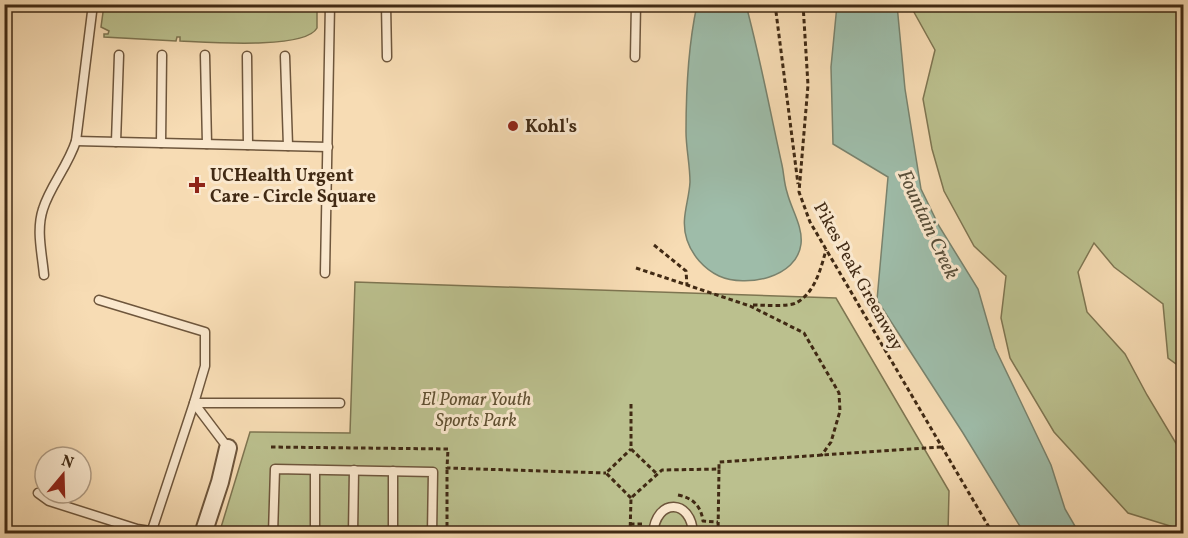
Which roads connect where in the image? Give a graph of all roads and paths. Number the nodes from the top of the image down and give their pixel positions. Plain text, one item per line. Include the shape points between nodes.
1 (93, 4) edge
2 (330, 4) edge
3 (386, 4) edge
4 (636, 4) edge
5 (775, 4) edge
6 (802, 4) edge
7 (119, 55) dead end
8 (162, 55) dead end
9 (205, 55) dead end
10 (247, 56) dead end
11 (285, 56) dead end
12 (387, 57) dead end
13 (635, 57) dead end
14 (76, 141) junction
15 (116, 142) junction
16 (161, 143) junction
17 (207, 144) junction
18 (248, 145) junction
19 (288, 146) junction
20 (328, 147) junction
21 (800, 192) junction
22 (654, 245) dead end
23 (826, 250) junction
24 (636, 268) dead end
25 (325, 273) dead end
26 (44, 275) dead end
27 (687, 285) junction
28 (99, 300) dead end
29 (750, 306) junction
30 (194, 403) junction
31 (340, 403) dead end
32 (631, 404) dead end
33 (271, 447) dead end
34 (941, 447) junction
35 (228, 448) joint
36 (631, 449) junction
37 (821, 456) junction
38 (447, 468) junction
39 (719, 469) junction
40 (315, 470) junction
41 (354, 470) junction
42 (393, 471) junction
43 (606, 473) junction
44 (656, 473) junction
45 (631, 498) junction
46 (62, 505) edge
47 (152, 530) junction
48 (170, 534) edge
49 (203, 534) edge
50 (273, 534) edge
51 (315, 534) edge
52 (353, 534) edge
53 (393, 534) edge
54 (432, 534) edge
55 (447, 534) edge
56 (630, 534) edge
57 (653, 534) edge
58 (693, 534) edge
59 (718, 534) edge
60 (993, 534) edge

1 - 14 lane
2 - 20 lane
3 - 12 lane
4 - 13 lane
5 - 21 path
6 - 21 path, Pikes Peak Greenway via 807,85
7 - 15 lane
8 - 16 lane
9 - 17 lane
10 - 18 lane
11 - 19 lane
14 - 15 lane
14 - 26 lane via 43,208 39,229
15 - 16 lane
16 - 17 lane
17 - 18 lane
18 - 19 lane
19 - 20 lane
20 - 25 lane
21 - 23 path, Pikes Peak Greenway via 810,222
22 - 27 path via 686,271
23 - 29 path via 811,291 795,303
23 - 34 path, Pikes Peak Greenway
24 - 27 path
27 - 29 path
28 - 30 lane via 205,332 205,366
29 - 37 path via 804,333 839,393 840,411 831,442
30 - 31 lane
30 - 35 lane
30 - 47 lane
32 - 36 path
33 - 38 path via 448,449
34 - 37 path
34 - 60 path, Pikes Peak Greenway
35 - 49 street
36 - 43 path
36 - 44 path
37 - 39 path via 719,462
38 - 43 path
38 - 55 path
39 - 44 path
39 - 59 path
40 - 41 lane
40 - 50 lane via 275,469
40 - 51 lane
41 - 42 lane
41 - 52 lane
42 - 53 lane
42 - 54 lane via 433,472
43 - 45 path
44 - 45 path
45 - 56 path
46 - 47 lane via 137,529
47 - 48 lane
57 - 58 lane via 659,514 672,507 681,508 692,520

